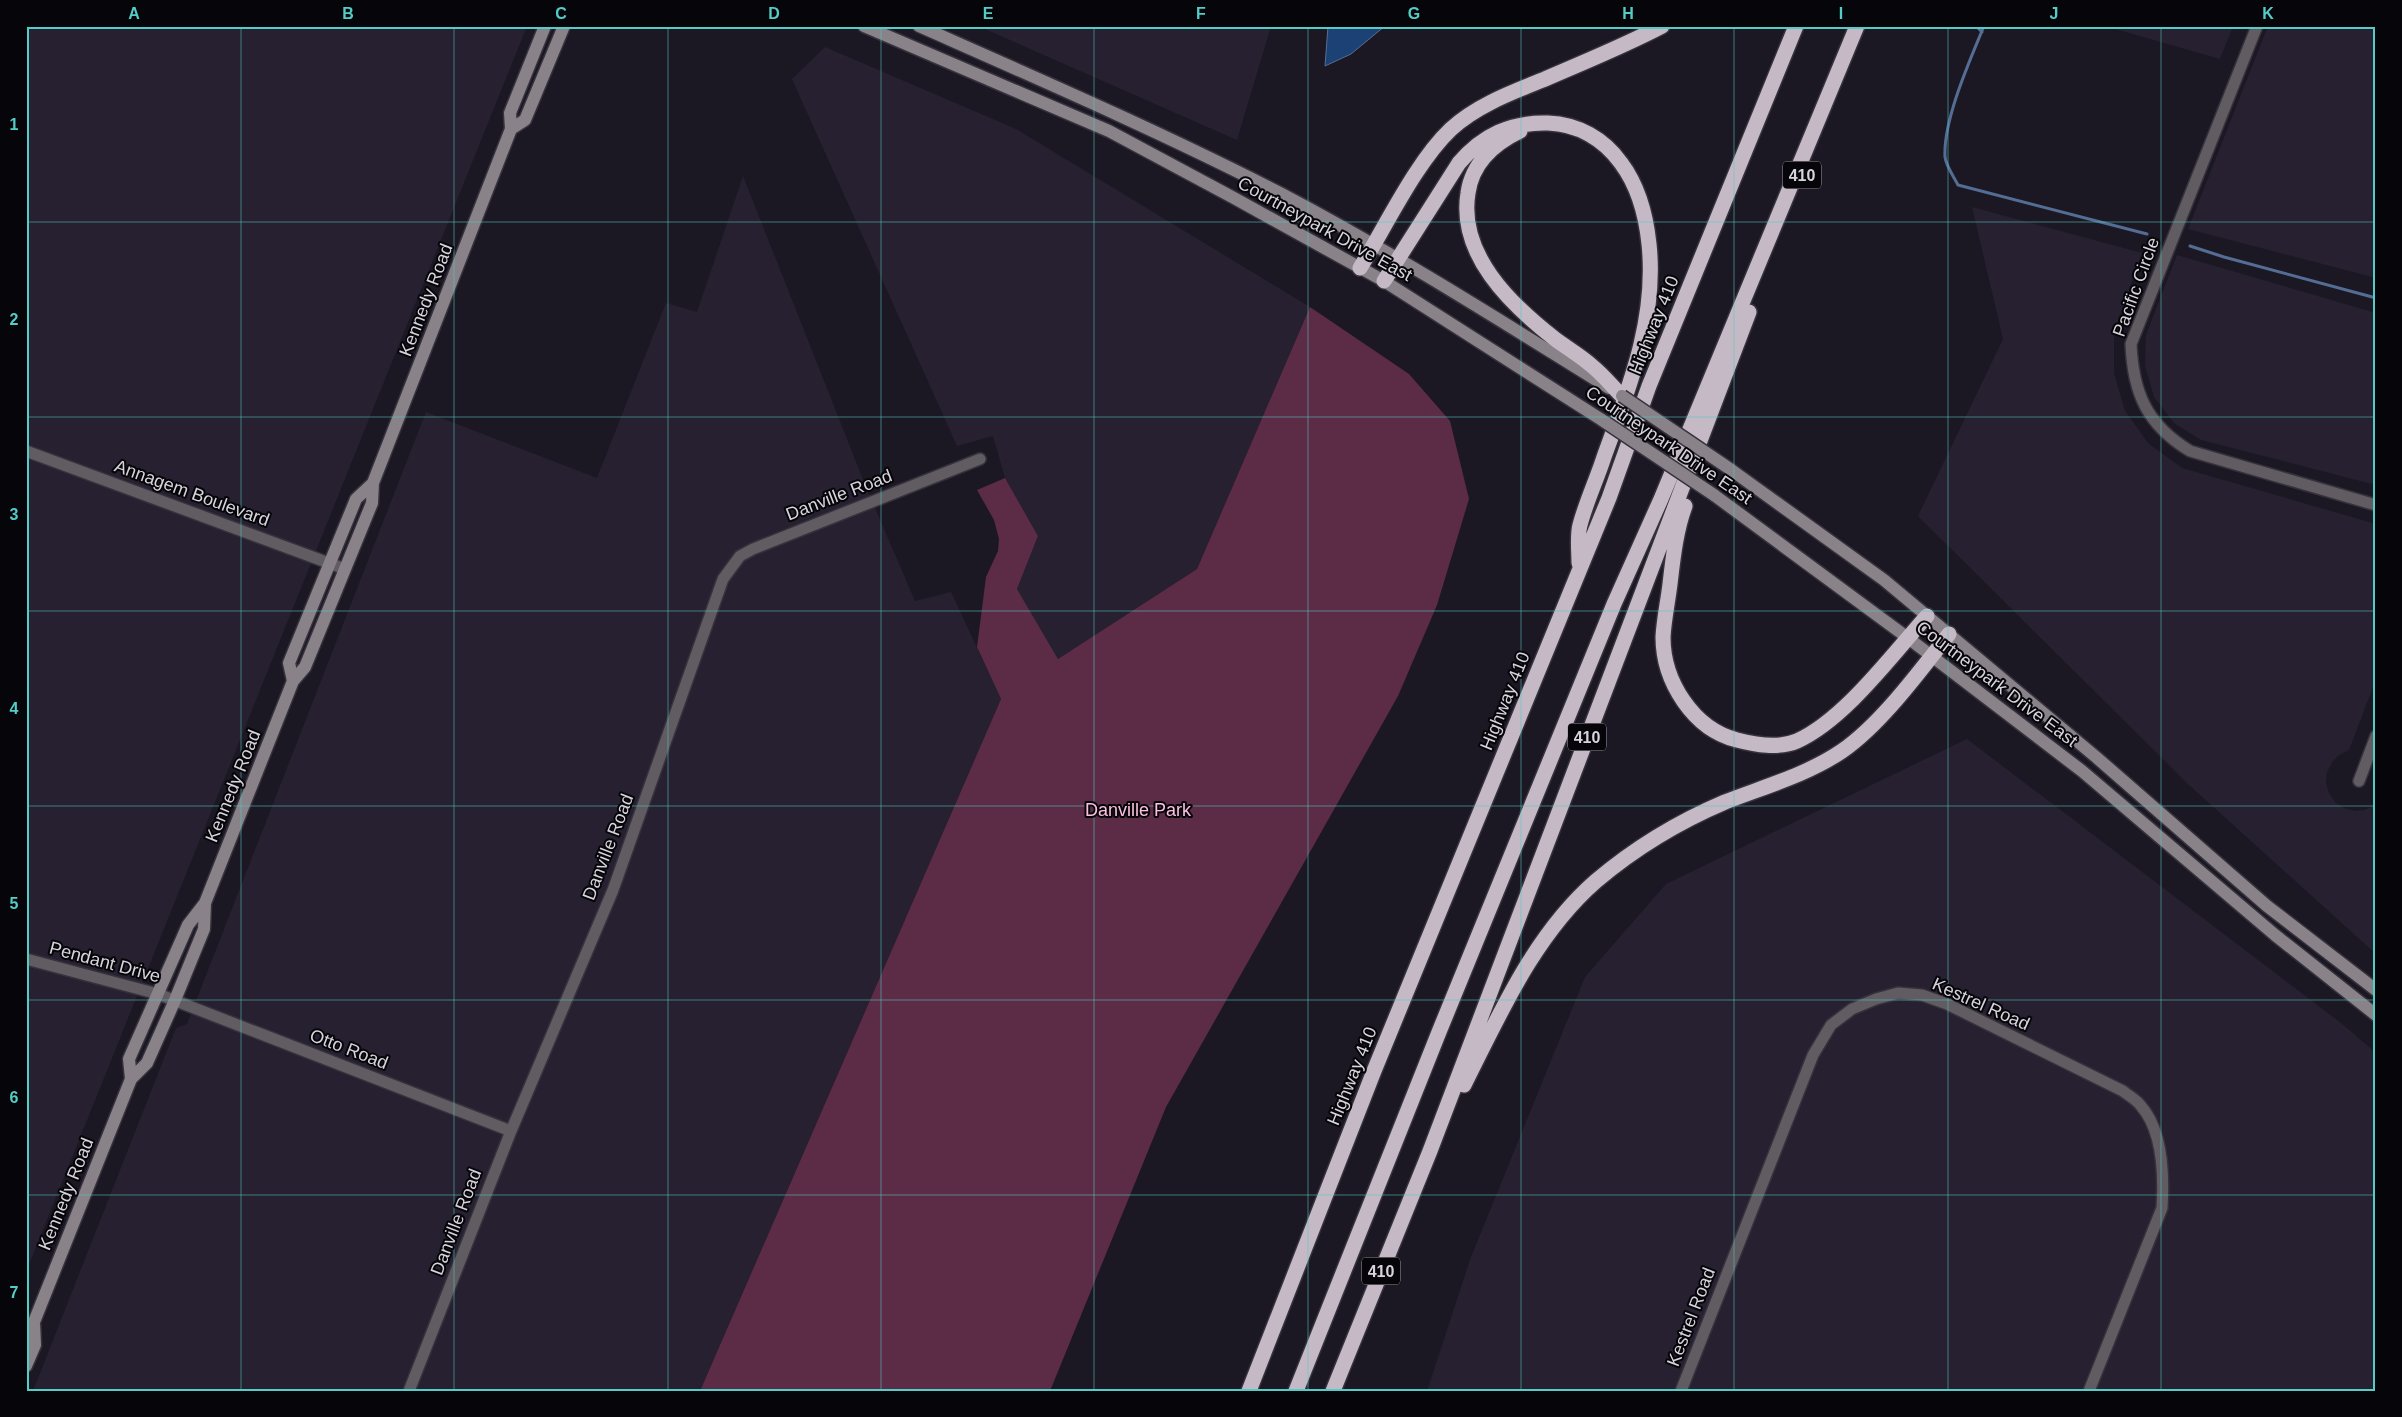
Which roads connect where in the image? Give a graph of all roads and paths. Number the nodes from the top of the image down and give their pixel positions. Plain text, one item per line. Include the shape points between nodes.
1 (545, 26) edge
2 (564, 26) edge
3 (864, 26) edge
4 (919, 26) edge
5 (1662, 26) edge
6 (1796, 26) edge
7 (1858, 26) edge
8 (2257, 26) edge
9 (1550, 123) junction
10 (511, 128) junction
11 (1374, 245) junction
12 (1398, 258) junction
13 (1360, 268) junction
14 (1384, 281) junction
15 (1745, 324) junction
16 (1622, 396) junction
17 (26, 451) edge
18 (980, 459) dead end
19 (373, 483) junction
20 (2376, 505) edge
21 (330, 563) junction
22 (345, 569) junction
23 (1578, 572) junction
24 (1927, 616) junction
25 (1949, 634) junction
26 (1908, 638) junction
27 (1931, 657) junction
28 (293, 681) junction
29 (2376, 736) edge
30 (2359, 781) dead end
31 (205, 903) junction
32 (26, 960) edge
33 (2376, 990) edge
34 (158, 994) junction
35 (175, 1000) junction
36 (2376, 1015) edge
37 (130, 1079) junction
38 (511, 1131) junction
39 (1430, 1151) junction
40 (30, 1326) edge
41 (26, 1366) edge
42 (409, 1391) edge
43 (1249, 1391) edge
44 (1296, 1391) edge
45 (1333, 1391) edge
46 (1680, 1391) edge
47 (2089, 1391) edge

1 - 10 main road, Kennedy Road via 510,113
2 - 10 main road, Kennedy Road via 525,120
3 - 13 main road, Courtneypark Drive East via 1109,131
4 - 11 main road, Courtneypark Drive East via 1118,114 1282,194
5 - 11 highway via 1502,97 1452,128 1422,165
6 - 23 highway, Highway 410 via 1652,378 1610,498
7 - 15 highway, 410
7 - 44 highway via 1665,490 1614,604
8 - 20 street, Pacific Circle via 2130,344 2132,370 2141,401 2156,423 2171,440 2190,451
9 - 12 highway via 1508,127 1489,135 1470,150 1458,163
9 - 16 highway via 1505,138 1486,154 1468,188 1467,225 1478,255 1506,294 1554,339 1592,366
9 - 23 highway via 1584,131 1601,142 1629,173 1648,226 1651,256 1646,330 1636,370 1580,526
10 - 19 main road, Kennedy Road
11 - 12 main road, Courtneypark Drive East
11 - 13 highway
12 - 14 highway
12 - 16 main road, Courtneypark Drive East
13 - 14 main road, Courtneypark Drive East
14 - 26 main road, Courtneypark Drive East, bridge via 1714,495
15 - 26 highway via 1715,426 1680,518 1663,638 1671,680 1694,716 1725,737 1761,746 1795,741 1834,719
15 - 39 highway, 410
16 - 24 main road, Courtneypark Drive East, bridge via 1884,580
17 - 21 street, Annagem Boulevard
18 - 38 street, Danville Road via 753,549 740,556 723,579 613,890
19 - 21 main road, Kennedy Road via 356,499
19 - 22 main road, Kennedy Road via 372,503
21 - 22 street, Annagem Boulevard
21 - 28 main road, Kennedy Road via 289,663
22 - 28 main road, Kennedy Road via 305,667
23 - 43 highway, Highway 410 via 1374,1071
24 - 25 main road, Courtneypark Drive East
24 - 26 highway
25 - 27 highway
25 - 33 main road, Courtneypark Drive East via 2267,906
26 - 27 main road, Courtneypark Drive East
27 - 36 main road, Courtneypark Drive East via 2082,770 2276,936
27 - 39 highway via 1880,716 1842,750 1814,766 1722,804 1646,843 1596,882 1566,911 1521,974
28 - 31 main road, Kennedy Road
29 - 30 street
31 - 34 main road, Kennedy Road via 188,925
31 - 35 main road, Kennedy Road via 204,928
32 - 34 street, Pendant Drive
34 - 35 street, Pendant Drive
34 - 37 main road, Kennedy Road via 129,1059
35 - 37 main road, Kennedy Road via 147,1063
35 - 38 street, Otto Road
37 - 40 main road, Kennedy Road
38 - 42 street, Danville Road
39 - 45 highway, 410
40 - 41 main road, Kennedy Road via 35,1345
46 - 47 street, Kestrel Road via 1814,1055 1831,1025 1852,1009 1898,993 1922,995 1947,1004 2123,1091 2142,1106 2153,1128 2161,1151 2164,1179 2162,1208

